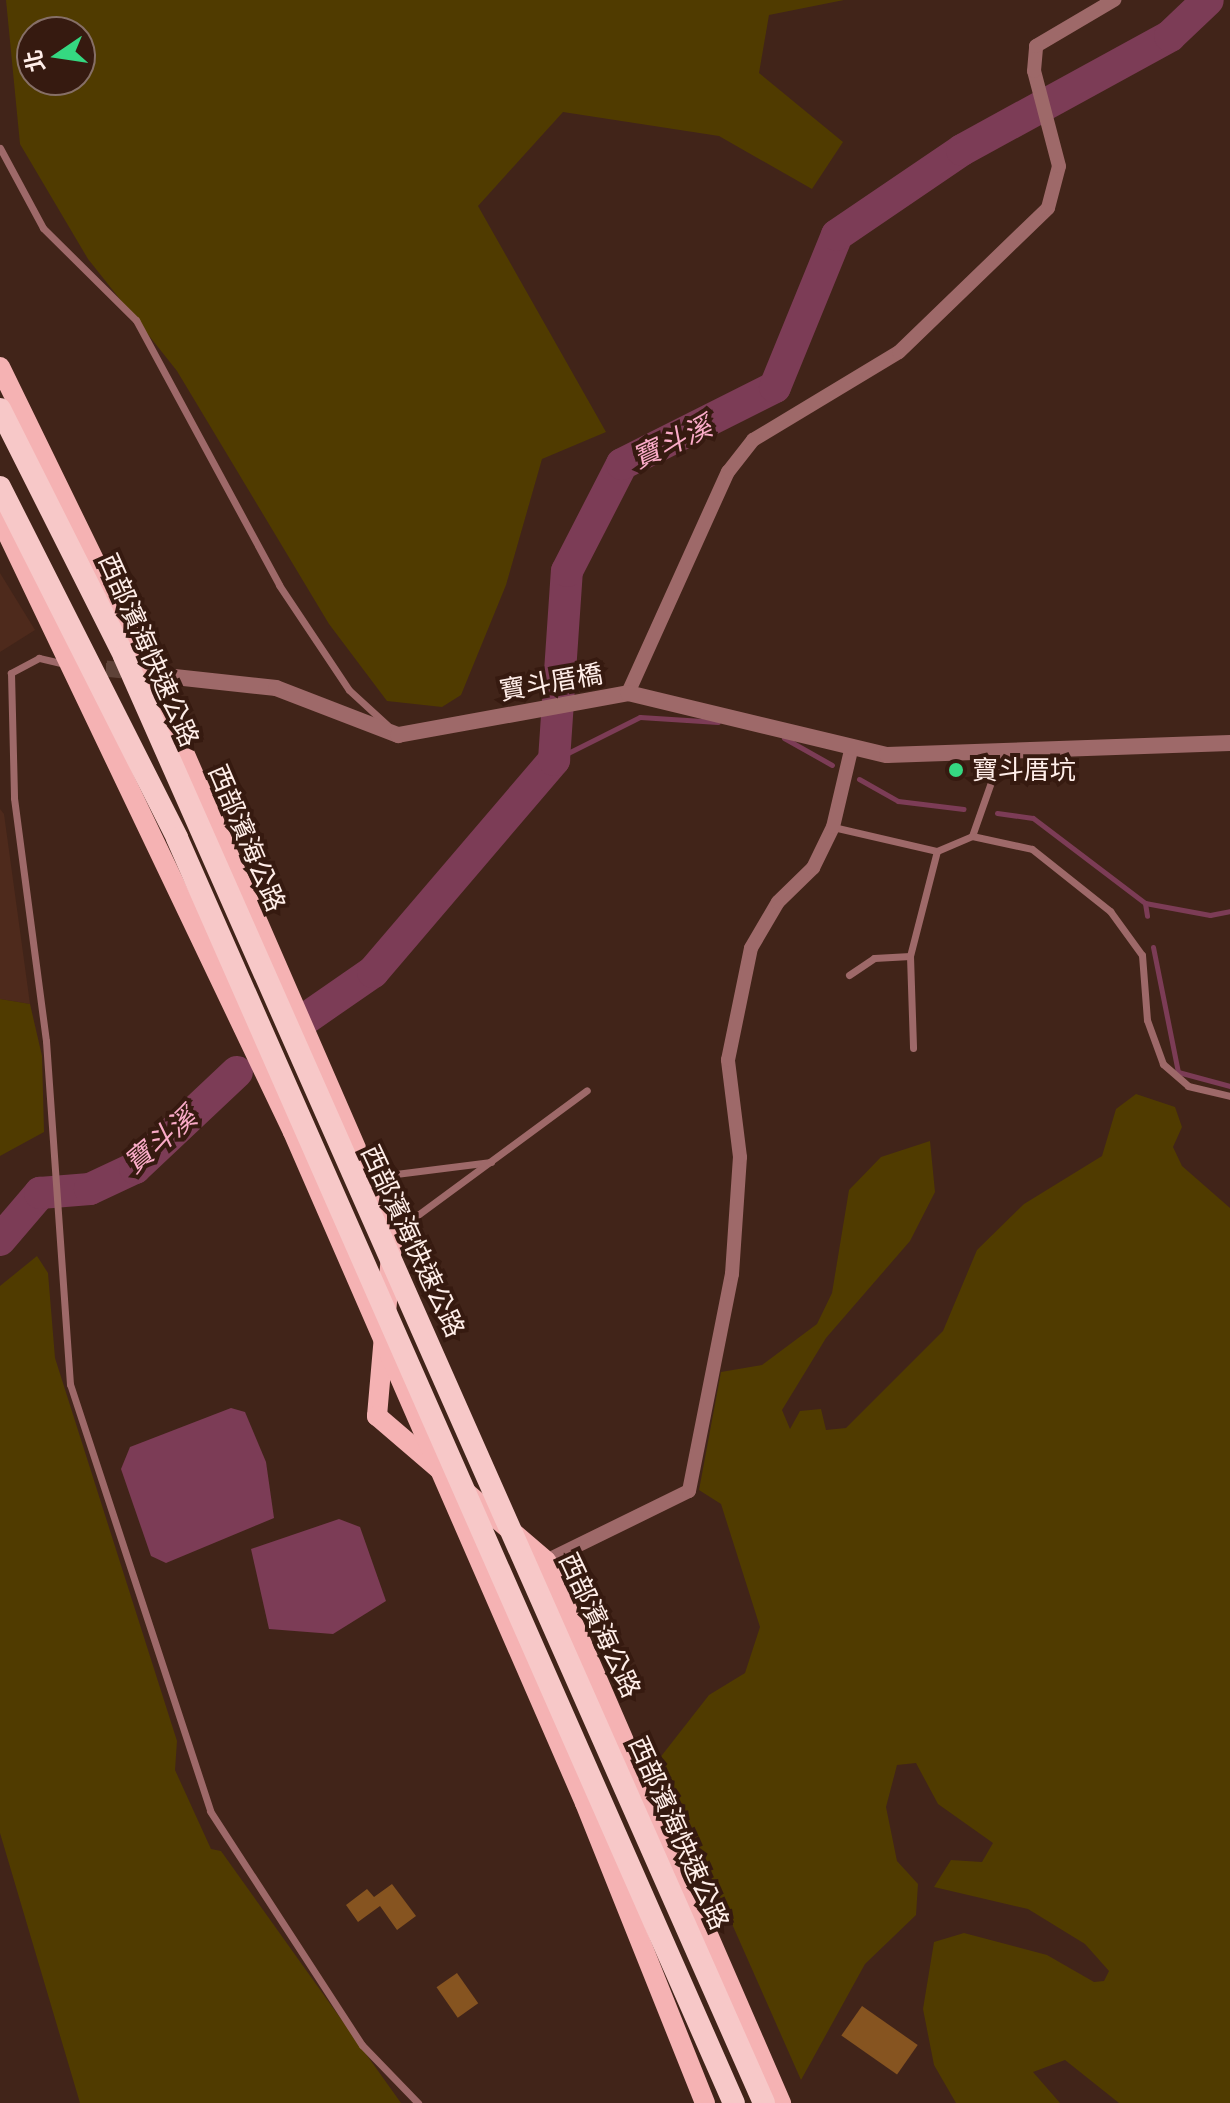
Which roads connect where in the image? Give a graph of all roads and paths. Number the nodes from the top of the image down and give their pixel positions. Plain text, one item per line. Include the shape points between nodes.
1 (1114, 0) edge
2 (0, 142) edge
3 (3, 151) edge
4 (0, 367) edge
5 (0, 409) edge
6 (0, 487) edge
7 (0, 518) edge
8 (74, 665) junction
9 (149, 674) junction
10 (625, 693) junction
11 (398, 735) junction
12 (1230, 743) edge
13 (1003, 749) junction
14 (851, 750) junction
15 (833, 827) junction
16 (187, 834) junction
17 (972, 836) junction
18 (937, 851) junction
19 (910, 956) junction
20 (849, 975) dead end
21 (913, 1048) dead end
22 (587, 1090) dead end
23 (1230, 1096) edge
24 (315, 1121) junction
25 (493, 1162) junction
26 (368, 1178) junction
27 (393, 1233) junction
28 (546, 1561) junction
29 (418, 2103) edge
30 (705, 2103) edge
31 (734, 2103) edge
32 (764, 2103) edge
33 (781, 2103) edge

1 - 10 street via 1036,46 1034,71 1059,166 1048,208 899,352 753,440 728,472
2 - 3 lane
3 - 11 lane via 43,228 136,320 279,585 349,690
4 - 9 main road, 西部濱海公路
5 - 16 highway, 西部濱海快速公路 via 124,656
6 - 16 highway, 西部濱海快速公路
7 - 8 main road
8 - 29 lane via 39,658 11,673 14,798 46,1041 56,1264 70,1384 210,1811 362,2045
8 - 30 main road via 293,1132 585,1803
9 - 11 street via 276,688
9 - 26 main road, 西部濱海公路
10 - 11 street, 寶斗厝橋
10 - 14 street via 716,709
12 - 13 street
13 - 14 street
13 - 17 lane
14 - 15 street
15 - 18 lane
15 - 28 street via 813,868 778,902 751,948 728,1060 740,1157 732,1274 689,1491
16 - 24 highway, 西部濱海快速公路
17 - 18 lane
17 - 23 lane via 1032,849 1110,911 1142,955 1147,1020 1163,1064 1188,1086
18 - 19 lane
19 - 20 lane via 874,958
19 - 21 lane
22 - 25 lane
24 - 31 highway, 西部濱海快速公路
24 - 32 highway, 西部濱海快速公路 via 649,1830
25 - 26 lane
25 - 27 lane
26 - 27 main road, 西部濱海公路
27 - 28 main road, 西部濱海公路 via 377,1416
28 - 33 main road, 西部濱海公路

